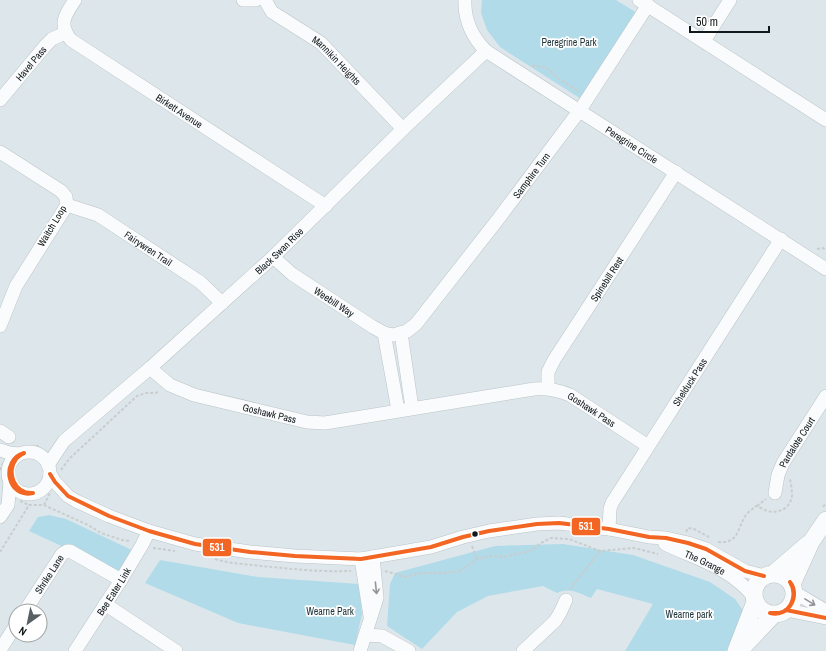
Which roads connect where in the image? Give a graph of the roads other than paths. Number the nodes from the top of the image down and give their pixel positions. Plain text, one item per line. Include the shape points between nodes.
1 (75, 0) edge
2 (243, 0) edge
3 (256, 0) edge
4 (265, 0) edge
5 (465, 0) edge
6 (730, 0) edge
7 (643, 3) edge
8 (65, 33) junction
9 (704, 41) junction
10 (486, 51) junction
11 (0, 100) edge
12 (580, 110) junction
13 (826, 120) edge
14 (403, 129) junction
15 (0, 152) edge
16 (676, 172) junction
17 (67, 206) junction
18 (326, 206) junction
19 (781, 239) junction
20 (272, 257) junction
21 (825, 266) edge
22 (222, 303) junction
23 (0, 326) edge
24 (384, 333) junction
25 (401, 333) junction
26 (150, 368) junction
27 (548, 388) junction
28 (826, 396) edge
29 (412, 408) junction
30 (398, 410) junction
31 (648, 446) junction
32 (46, 460) junction
33 (6, 463) edge
34 (40, 490) junction
35 (775, 493) dead end
36 (26, 494) junction
37 (68, 496) junction
38 (8, 505) junction
39 (0, 517) edge
40 (826, 520) edge
41 (609, 529) junction
42 (148, 531) junction
43 (649, 537) junction
44 (811, 542) junction
45 (367, 558) junction
46 (769, 575) junction
47 (121, 580) junction
48 (793, 588) junction
49 (755, 599) junction
50 (566, 600) road end
51 (30, 603) edge
52 (105, 604) junction
53 (826, 611) edge
54 (780, 612) junction
55 (826, 618) edge
56 (366, 635) junction
57 (8, 638) edge
58 (0, 650) edge
59 (75, 651) edge
60 (176, 651) edge
61 (360, 651) edge
62 (409, 651) edge
63 (523, 651) edge
64 (738, 651) edge

1 - 8 street via 65,15
2 - 3 street
4 - 14 street, Mannikin Heights via 272,12 321,43
5 - 10 street, Peregrine Circle via 472,33
6 - 9 street
7 - 9 street
7 - 12 street, Samphire Turn
8 - 11 street, Havel Pass via 46,45
8 - 18 street, Birkett Avenue via 71,40
9 - 13 street
10 - 12 street, Peregrine Circle
10 - 14 street, Black Swan Rise
12 - 16 street, Peregrine Circle
12 - 25 street, Samphire Turn via 416,324
14 - 18 street, Black Swan Rise
15 - 17 street, Waitch Loop via 61,191 66,197
16 - 19 street, Peregrine Circle
16 - 27 street, Spinebill Rest via 554,360 548,372
17 - 22 street, Fairywren Trail via 98,215 200,282
17 - 23 street, Waitch Loop via 16,286
18 - 20 street, Black Swan Rise
19 - 21 street, Peregrine Circle
19 - 31 street, Shelduck Pass
20 - 22 street, Black Swan Rise
20 - 24 street, Weebill Way via 292,274
22 - 26 street, Black Swan Rise
24 - 25 street
24 - 30 street
25 - 29 street
26 - 30 street, Goshawk Pass via 170,385 194,395 307,422 325,423
26 - 32 street, Black Swan Rise via 64,441
27 - 29 street, Goshawk Pass
27 - 31 street, Goshawk Pass via 570,395
28 - 35 street, Pardalote Court via 783,463
29 - 30 street, Goshawk Pass
31 - 41 street, Shelduck Pass via 612,503
32 - 33 street via 28,452
32 - 34 street via 48,480
32 - 37 street, The Grange via 55,482
33 - 36 street via 16,490
33 - 38 street
34 - 36 street
34 - 37 street, The Grange
36 - 38 street
37 - 42 street, The Grange
38 - 39 street
40 - 44 main road
41 - 43 street, The Grange
41 - 45 street, The Grange via 559,523 537,524 490,531 431,547
42 - 45 street, The Grange via 195,544 250,552
42 - 47 street, Bee Eater Link
43 - 46 street, The Grange via 688,543 706,549 745,571
43 - 49 street, The Grange via 722,569 737,579
44 - 46 main road
44 - 48 main road
45 - 56 street via 377,598
46 - 48 main road via 784,576
46 - 49 main road via 756,585
47 - 51 street, Shrike Lane via 67,551 62,554
47 - 52 street, Bee Eater Link
48 -> 53 street
48 - 54 main road via 794,599 791,605
49 - 54 main road via 763,611
49 - 64 main road
50 - 63 street via 555,621
52 - 59 street, Bee Eater Link
52 - 60 street
54 - 55 street
54 - 64 main road
56 - 61 street
56 - 62 street via 382,636
57 - 58 street

